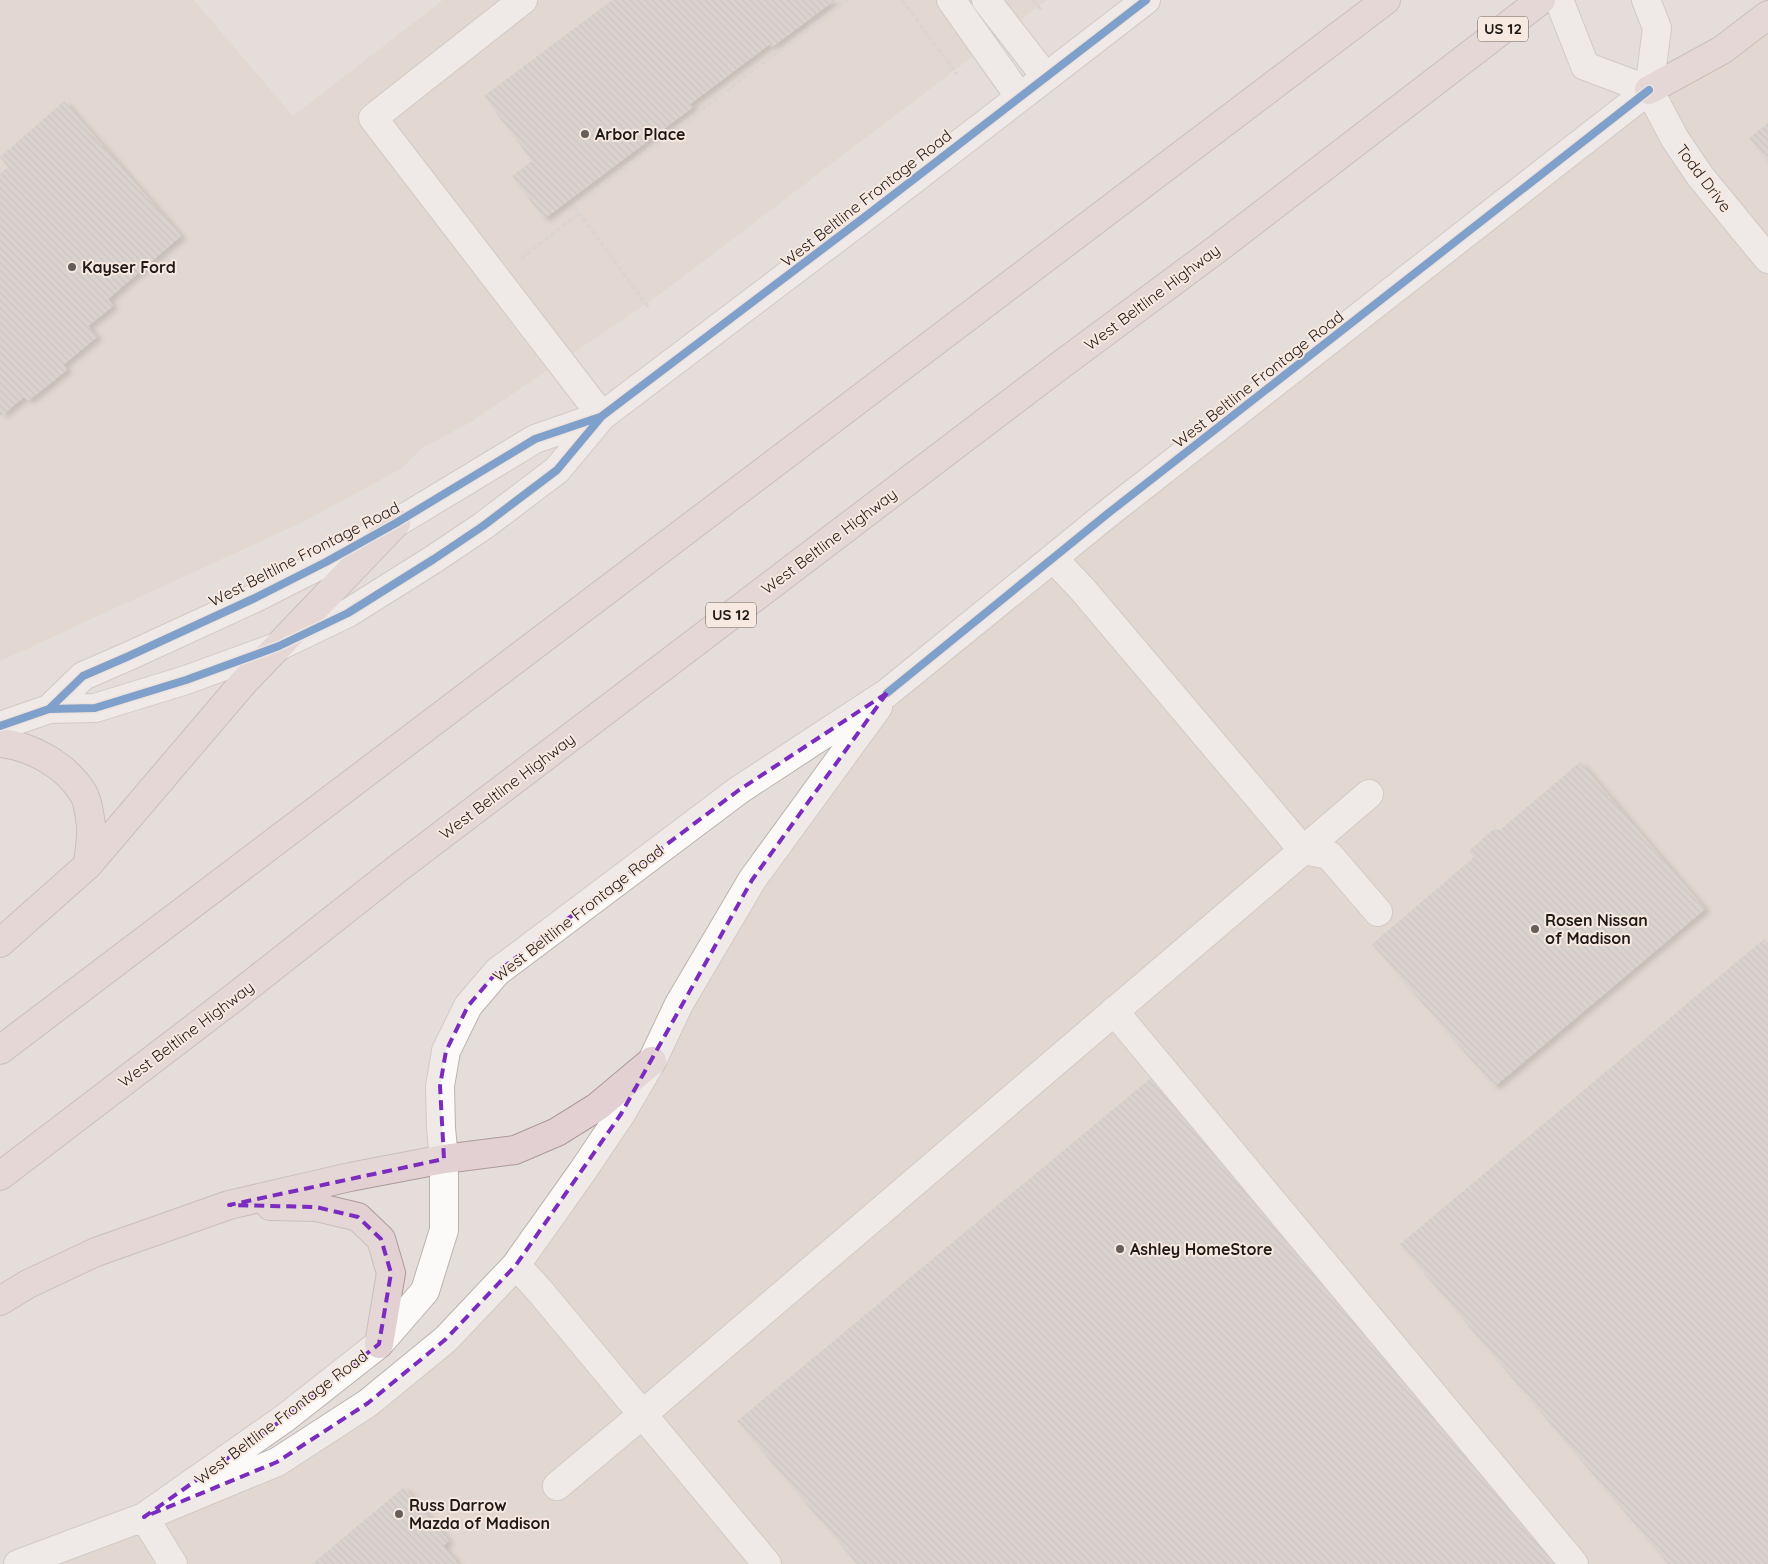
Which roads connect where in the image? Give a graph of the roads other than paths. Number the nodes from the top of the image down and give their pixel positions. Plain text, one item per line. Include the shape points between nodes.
1 (523, 0) edge
2 (951, 0) edge
3 (986, 0) edge
4 (1146, 0) edge
5 (1386, 0) edge
6 (1541, 0) edge
7 (1559, 0) edge
8 (1646, 0) edge
9 (1768, 16) edge
10 (1045, 76) junction
11 (1649, 90) junction
12 (1019, 96) junction
13 (1768, 259) edge
14 (602, 416) junction
15 (396, 523) junction
16 (1053, 558) junction
17 (279, 646) junction
18 (887, 693) junction
19 (49, 709) junction
20 (0, 726) edge
21 (0, 743) edge
22 (1369, 794) dead end
23 (1302, 850) junction
24 (88, 865) junction
25 (1378, 912) dead end
26 (0, 944) edge
27 (1114, 1011) junction
28 (0, 1050) edge
29 (652, 1061) junction
30 (444, 1159) junction
31 (0, 1176) edge
32 (229, 1205) junction
33 (516, 1265) junction
34 (0, 1301) edge
35 (379, 1344) junction
36 (643, 1414) junction
37 (557, 1486) dead end
38 (144, 1517) junction
39 (18, 1564) edge
40 (173, 1564) edge
41 (768, 1564) edge
42 (1574, 1564) edge

1 - 14 street via 373,118
2 - 12 street
3 - 10 street
4 - 10 street, West Beltline Frontage Road
5 - 28 highway
6 - 31 highway, West Beltline Highway / US 12 via 398,869
7 - 11 street via 1585,66
8 - 11 street via 1657,28
9 - 11 highway via 1722,50
10 - 12 street, West Beltline Frontage Road
11 - 13 street, Todd Drive via 1675,139 1700,176
11 - 16 street, West Beltline Frontage Road
12 - 14 street, West Beltline Frontage Road
14 - 15 street, West Beltline Frontage Road via 536,439
14 - 17 street, West Beltline Frontage Road via 557,470 483,526 348,613
15 - 17 highway
15 - 19 street, West Beltline Frontage Road via 255,598 83,676
16 - 18 street, West Beltline Frontage Road
16 - 23 street
17 - 19 street, West Beltline Frontage Road via 96,708
17 - 24 highway via 243,683
18 - 29 street, West Beltline Frontage Road via 752,880 679,1004
18 - 30 street, West Beltline Frontage Road via 739,790 497,972 468,1006 446,1051 440,1086
19 - 20 street, West Beltline Frontage Road
21 - 24 highway via 28,749 51,761 83,794 91,827
22 - 23 street
23 - 25 street via 1330,855
23 - 27 street
24 - 26 highway
27 - 36 street
27 - 42 street
29 - 30 highway via 598,1107 557,1132 515,1150
29 - 33 street, West Beltline Frontage Road via 621,1114
30 - 32 highway
30 - 35 street, West Beltline Frontage Road via 444,1230 425,1291
32 - 34 highway via 96,1252
32 - 35 highway via 316,1207 358,1217 381,1240 391,1273
33 - 36 street
33 - 38 street, West Beltline Frontage Road via 446,1339 368,1403 277,1462
35 - 38 street, West Beltline Frontage Road via 285,1418
36 - 37 street
36 - 41 street
38 - 39 street, West Beltline Frontage Road
38 - 40 street

